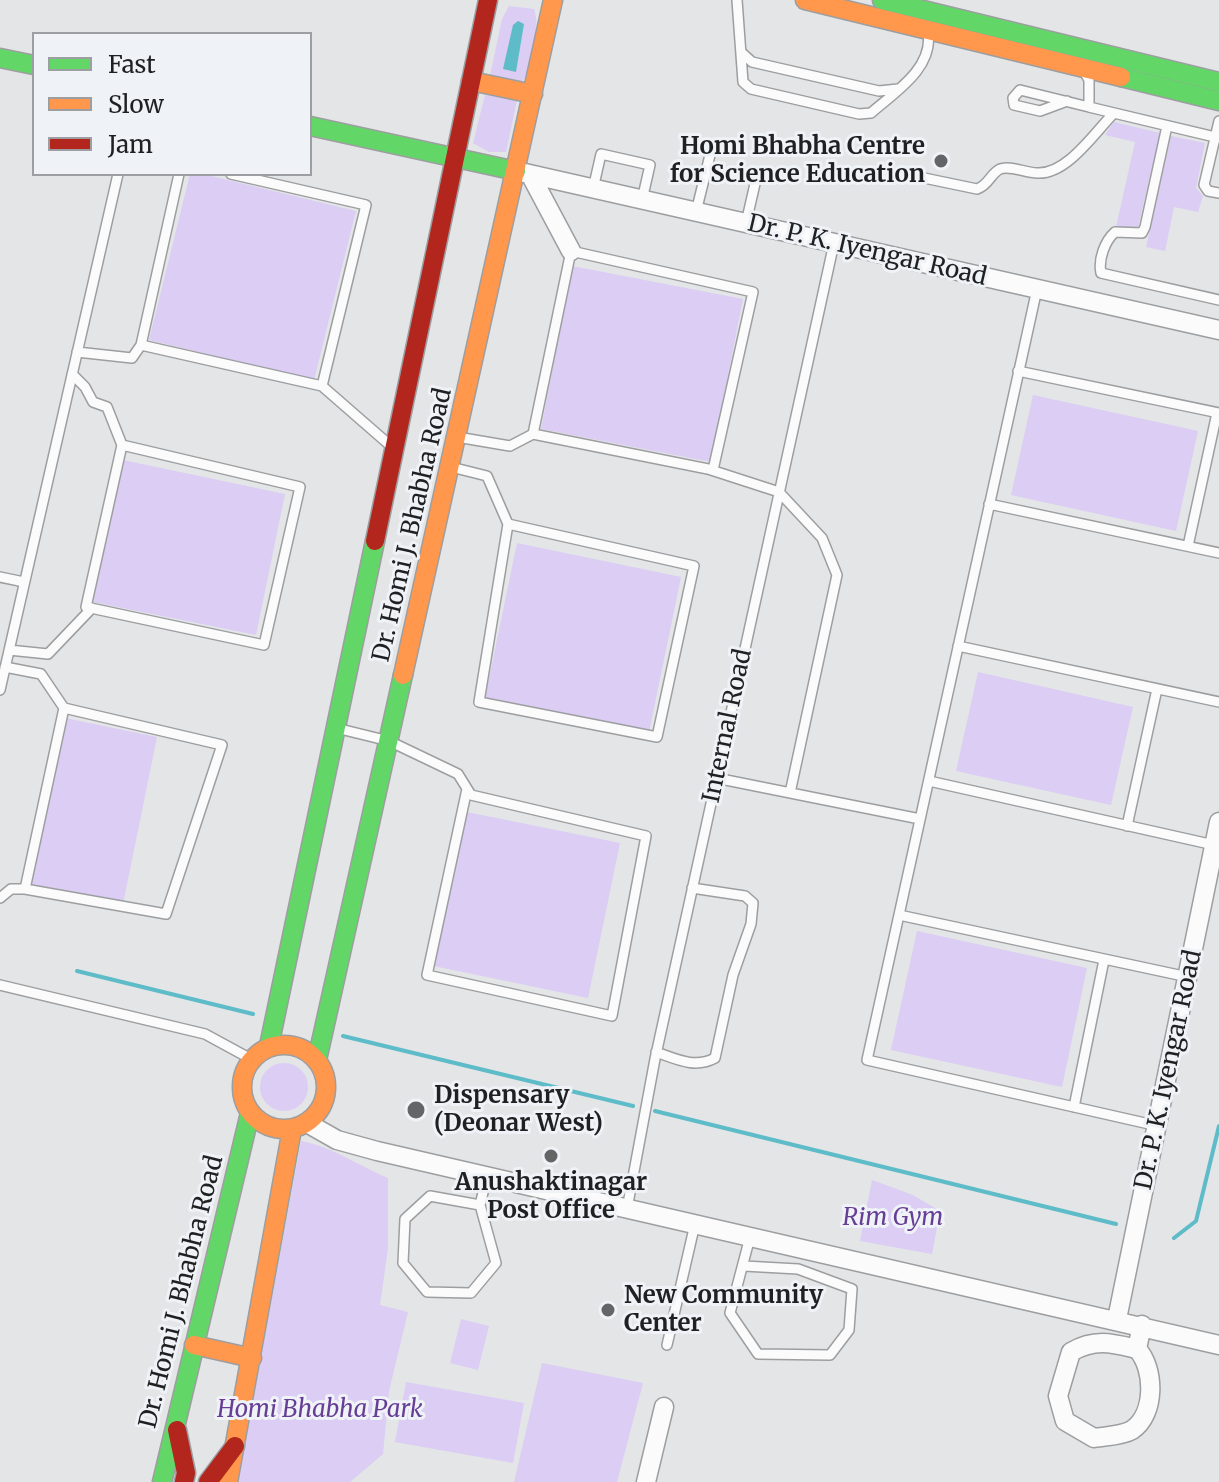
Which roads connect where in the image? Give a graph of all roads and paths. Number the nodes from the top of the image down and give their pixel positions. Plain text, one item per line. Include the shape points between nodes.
1 (488, 0) edge
2 (553, 0) edge
3 (737, 0) edge
4 (805, 0) edge
5 (882, 0) edge
6 (920, 10) junction
7 (928, 30) junction
8 (741, 52) junction
9 (0, 58) edge
10 (32, 65) edge
11 (1080, 66) junction
12 (471, 81) junction
13 (1219, 82) edge
14 (898, 89) junction
15 (533, 94) junction
16 (1067, 101) junction
17 (1219, 101) edge
18 (1089, 107) junction
19 (1114, 113) junction
20 (1219, 121) edge
21 (312, 126) edge
22 (1167, 126) junction
23 (1217, 138) edge
24 (710, 155) dead end
25 (456, 158) junction
26 (523, 173) junction
27 (900, 173) dead end
28 (757, 175) dead end
29 (118, 176) edge
30 (179, 176) edge
31 (240, 176) edge
32 (593, 189) junction
33 (1219, 193) edge
34 (642, 200) junction
35 (696, 212) junction
36 (746, 223) junction
37 (834, 243) junction
38 (571, 251) junction
39 (1037, 289) junction
40 (1219, 300) edge
41 (1219, 330) edge
42 (141, 345) junction
43 (77, 352) junction
44 (1018, 371) junction
45 (72, 374) junction
46 (322, 386) junction
47 (1218, 413) edge
48 (533, 434) junction
49 (457, 437) junction
50 (122, 445) junction
51 (394, 449) junction
52 (451, 467) junction
53 (708, 469) junction
54 (779, 492) junction
55 (989, 504) junction
56 (508, 524) junction
57 (1188, 546) junction
58 (1219, 553) edge
59 (0, 577) edge
60 (24, 582) junction
61 (92, 608) junction
62 (958, 646) junction
63 (9, 650) junction
64 (5, 667) junction
65 (1157, 689) junction
66 (0, 690) edge
67 (1219, 702) edge
68 (64, 708) junction
69 (336, 728) junction
70 (389, 741) junction
71 (716, 778) junction
72 (929, 781) junction
73 (467, 789) junction
74 (790, 793) junction
75 (920, 819) junction
76 (1219, 822) edge
77 (1127, 826) junction
78 (1214, 845) junction
79 (692, 888) junction
80 (25, 889) junction
81 (0, 898) edge
82 (899, 915) junction
83 (1104, 960) junction
84 (1188, 977) junction
85 (0, 985) edge
86 (269, 1046) junction
87 (656, 1052) junction
88 (251, 1059) junction
89 (317, 1060) junction
90 (1074, 1107) junction
91 (250, 1113) junction
92 (300, 1126) junction
93 (1158, 1126) junction
94 (487, 1176) junction
95 (480, 1205) junction
96 (627, 1209) junction
97 (695, 1224) junction
98 (750, 1237) junction
99 (744, 1266) junction
100 (1117, 1319) junction
101 (1142, 1325) junction
102 (194, 1345) junction
103 (667, 1345) dead end
104 (1219, 1345) edge
105 (1137, 1349) junction
106 (252, 1358) junction
107 (664, 1407) dead end
108 (175, 1423) junction
109 (236, 1444) junction
110 (162, 1482) edge
111 (184, 1482) edge
112 (208, 1482) edge
113 (228, 1482) edge
114 (646, 1482) edge

1 - 12 street, Dr. Homi J. Bhabha Road
2 - 15 street, Dr. Homi J. Bhabha Road
3 - 8 lane
4 - 7 street
5 - 6 street
6 - 7 lane
6 - 13 street
7 - 11 street
7 - 14 lane via 930,47 923,63
8 - 14 lane via 752,62 879,91
8 - 14 lane via 743,82 751,89 859,114 871,113
9 - 10 street
11 - 17 street
11 - 18 lane via 1089,80
12 - 15 street
12 - 25 street, Dr. Homi J. Bhabha Road
15 - 26 street, Dr. Homi J. Bhabha Road
16 - 16 lane via 1020,90 1013,98 1014,105 1040,111
16 - 18 lane
18 - 19 lane
19 - 22 lane
19 - 27 lane via 1055,170 1040,174 1004,168 977,189
20 - 23 lane
21 - 25 street
22 - 23 lane
22 - 40 lane via 1145,227 1142,233 1115,232 1107,239 1101,273
23 - 33 lane via 1204,185
24 - 35 lane
25 - 26 street
25 - 51 street, Dr. Homi J. Bhabha Road
26 - 32 street, Dr. P. K. Iyengar Road
26 - 38 street
26 - 49 street, Dr. Homi J. Bhabha Road
28 - 36 lane
29 - 43 lane
30 - 42 lane
31 - 46 lane via 366,205
32 - 34 street, Dr. P. K. Iyengar Road
32 - 34 lane via 601,154 650,165
34 - 35 street, Dr. P. K. Iyengar Road
35 - 36 street, Dr. P. K. Iyengar Road
36 - 37 street, Dr. P. K. Iyengar Road
37 - 39 street, Dr. P. K. Iyengar Road
37 - 54 lane, Internal Road
38 - 48 lane
38 - 53 lane via 753,292 713,470
39 - 41 street, Dr. P. K. Iyengar Road
39 - 44 lane
42 - 43 lane via 132,358
42 - 46 lane
43 - 45 lane
44 - 47 lane
44 - 55 lane
45 - 50 lane via 93,402 107,407
45 - 60 lane
46 - 51 lane
47 - 57 lane
48 - 49 lane via 510,446
48 - 53 lane
49 - 52 street, Dr. Homi J. Bhabha Road
50 - 61 lane via 86,607
50 - 61 lane via 300,487 264,645
51 - 69 street, Dr. Homi J. Bhabha Road
52 - 56 lane via 487,476
52 - 70 street, Dr. Homi J. Bhabha Road
53 - 54 lane
54 - 71 lane, Internal Road
54 - 74 lane via 822,538 837,575
55 - 57 lane
55 - 62 lane
56 - 56 lane via 694,566 657,737 479,702
57 - 58 lane
59 - 60 lane
60 - 63 lane
61 - 63 lane via 48,654
62 - 65 lane
62 - 72 lane
63 - 64 lane
64 - 66 lane
64 - 68 lane via 41,674
65 - 67 lane
65 - 77 lane
68 - 80 lane
68 - 80 lane via 222,745 166,914
69 - 70 lane
69 - 86 street, Dr. Homi J. Bhabha Road
70 - 73 lane via 458,774
70 - 89 street, Dr. Homi J. Bhabha Road
71 - 74 lane
71 - 79 lane, Internal Road
72 - 75 lane
72 - 77 lane
73 - 73 lane via 471,795 646,836 612,1016 427,975
74 - 75 lane
75 - 82 lane
76 - 78 street, Dr. P. K. Iyengar Road
77 - 78 lane
78 - 84 street, Dr. P. K. Iyengar Road
79 - 87 lane, Internal Road
79 - 87 lane via 745,896 753,903 751,924 733,975 715,1058 691,1063
80 - 81 lane via 11,889
82 - 83 lane
82 - 90 lane via 867,1060
83 - 84 lane
83 - 90 lane
84 - 93 street, Dr. P. K. Iyengar Road
85 - 88 lane via 205,1034
86 - 88 street
86 - 89 street via 297,1046
87 - 96 lane, Internal Road
88 - 91 street via 241,1086
89 - 92 street via 327,1086 325,1100
90 - 93 lane
91 - 92 street via 277,1129
91 - 102 street, Dr. Homi J. Bhabha Road
92 - 94 street
92 - 106 street
93 - 100 street, Dr. P. K. Iyengar Road
94 - 95 lane
94 - 96 street via 604,1209
95 - 95 lane via 496,1263 471,1293 427,1292 403,1263 405,1219 430,1196
96 - 97 street
97 - 98 street
97 - 103 lane
98 - 99 lane
98 - 100 street
99 - 99 lane via 798,1269 852,1289 849,1330 830,1355 758,1354 730,1313
100 - 101 street
101 - 104 street
101 - 105 street
102 - 106 street
102 - 108 street, Dr. Homi J. Bhabha Road
105 - 105 street via 1148,1361 1150,1388 1142,1421 1128,1432 1094,1438 1065,1421 1058,1396 1071,1352 1105,1341
106 - 109 street
107 - 114 street
108 - 110 street, Dr. Homi J. Bhabha Road
108 - 111 street
109 - 112 street
109 - 113 street

